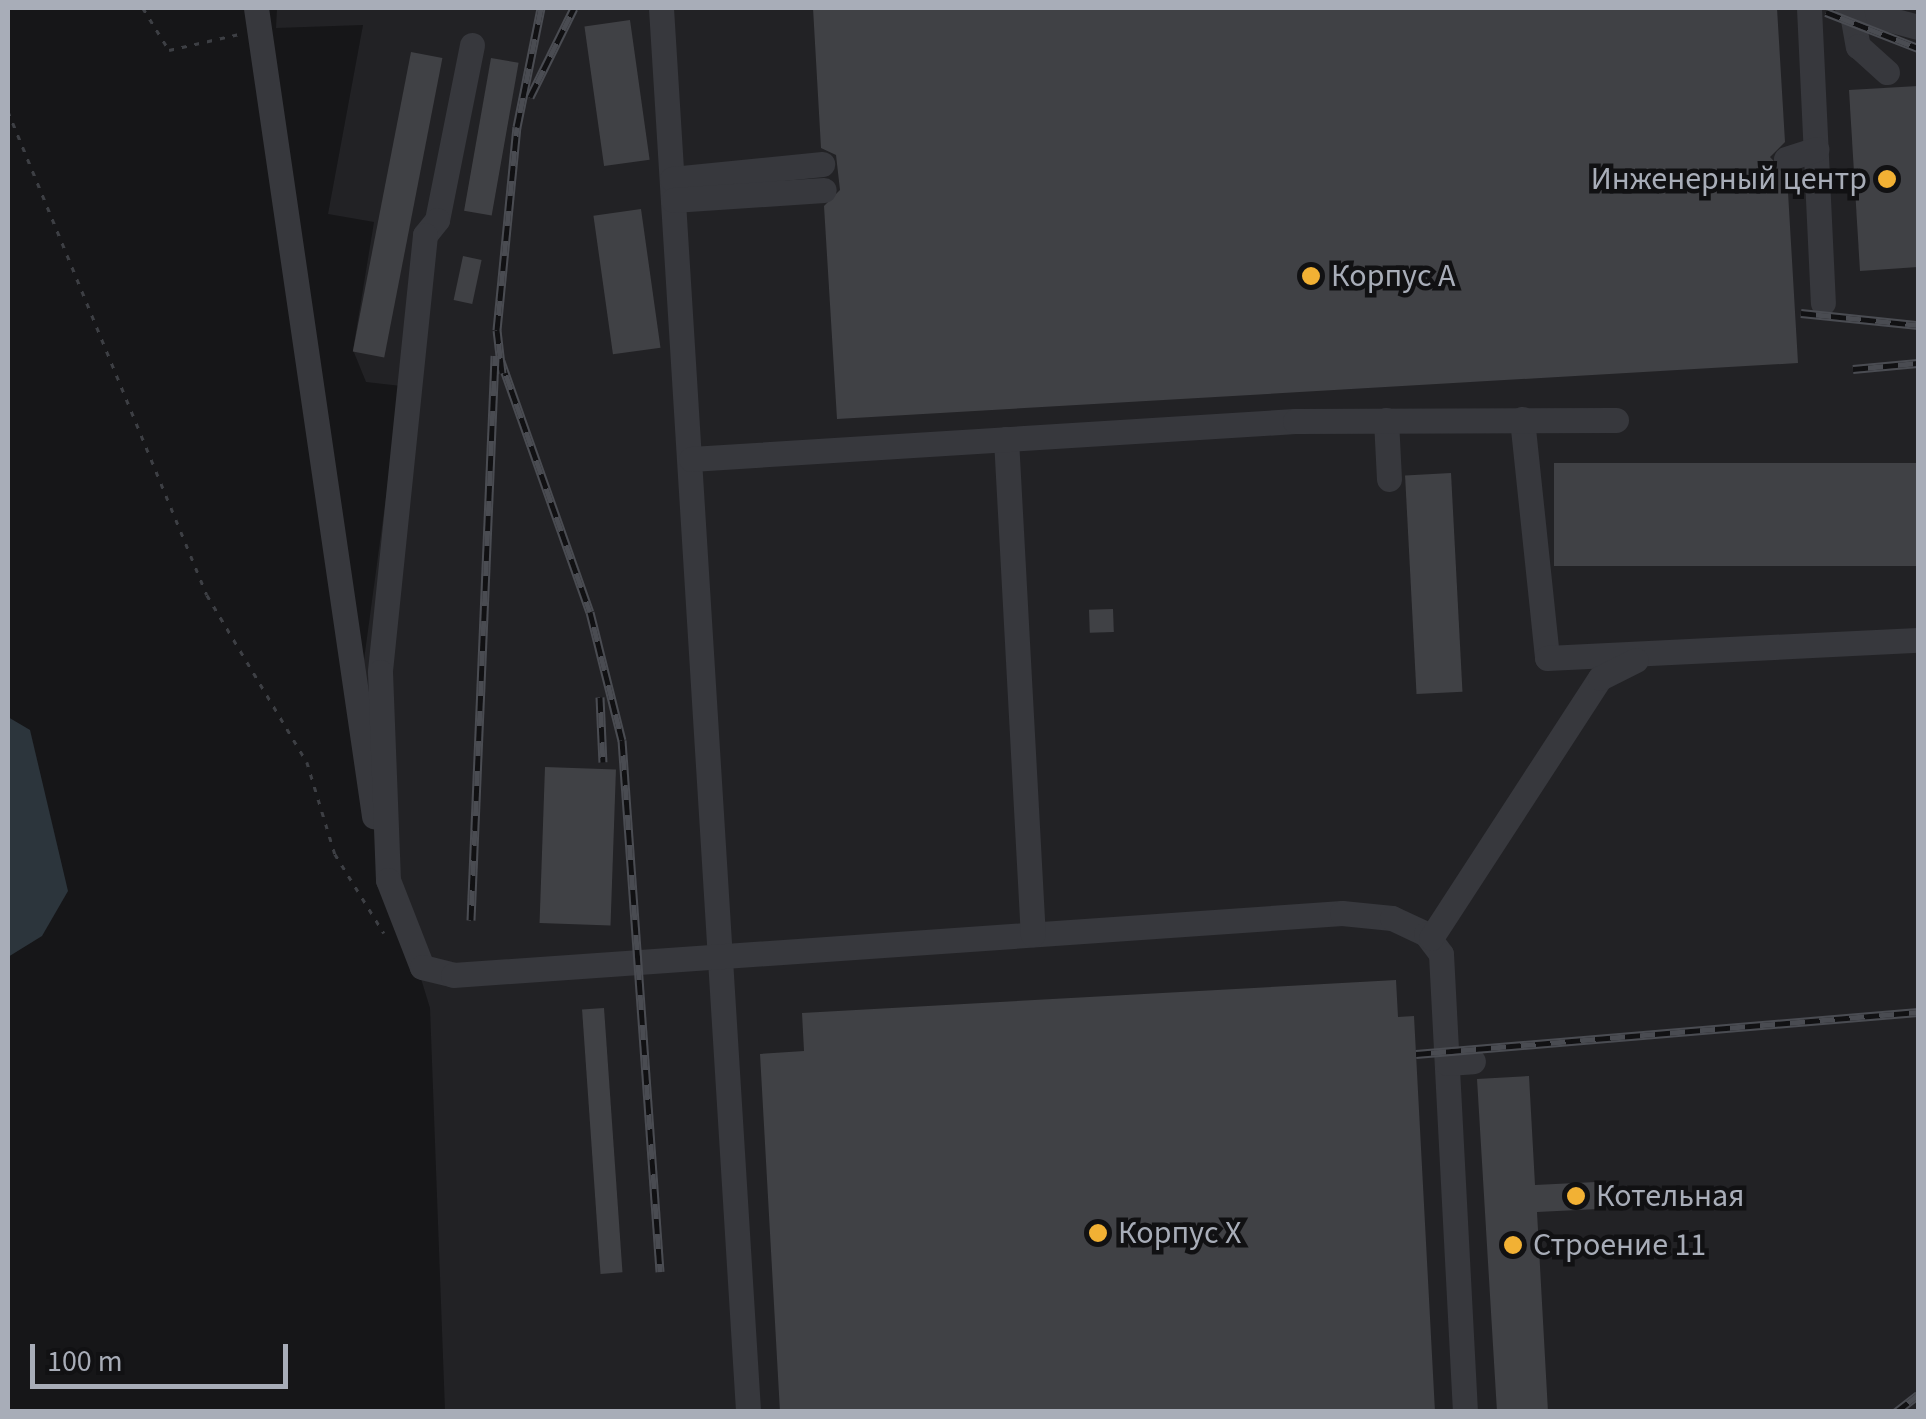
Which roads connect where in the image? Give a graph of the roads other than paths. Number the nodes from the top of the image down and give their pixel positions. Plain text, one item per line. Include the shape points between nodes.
1 (661, 8) edge
2 (1809, 8) edge
3 (1850, 8) edge
4 (255, 19) edge
5 (1918, 27) edge
6 (472, 46) dead end
7 (1887, 72) dead end
8 (1816, 150) junction
9 (1786, 160) dead end
10 (823, 176) dead end
11 (673, 190) junction
12 (1823, 303) dead end
13 (1522, 419) junction
14 (1386, 420) junction
15 (1616, 420) dead end
16 (1006, 439) junction
17 (691, 459) junction
18 (1389, 478) dead end
19 (1918, 640) edge
20 (1660, 653) junction
21 (388, 880) junction
22 (1034, 934) junction
23 (1431, 938) junction
24 (721, 954) junction
25 (1473, 1060) dead end
26 (1446, 1063) junction
27 (748, 1412) edge
28 (1465, 1412) edge

1 - 11 lane
2 - 8 lane
3 - 5 lane
3 - 7 lane via 1858,46
4 - 21 lane via 294,227 346,655
6 - 21 lane via 410,333 412,390 380,672
8 - 9 lane
8 - 12 lane
10 - 11 lane
11 - 17 lane
13 - 14 lane
13 - 15 lane
13 - 20 lane via 1546,658
14 - 16 lane
14 - 18 lane
16 - 17 lane
16 - 22 lane
17 - 24 lane
19 - 20 lane
20 - 23 lane via 1600,678
21 - 24 lane via 422,967 438,974
22 - 23 lane via 1366,913
22 - 24 lane
23 - 26 lane via 1441,954
24 - 27 lane
25 - 26 lane
26 - 28 lane

